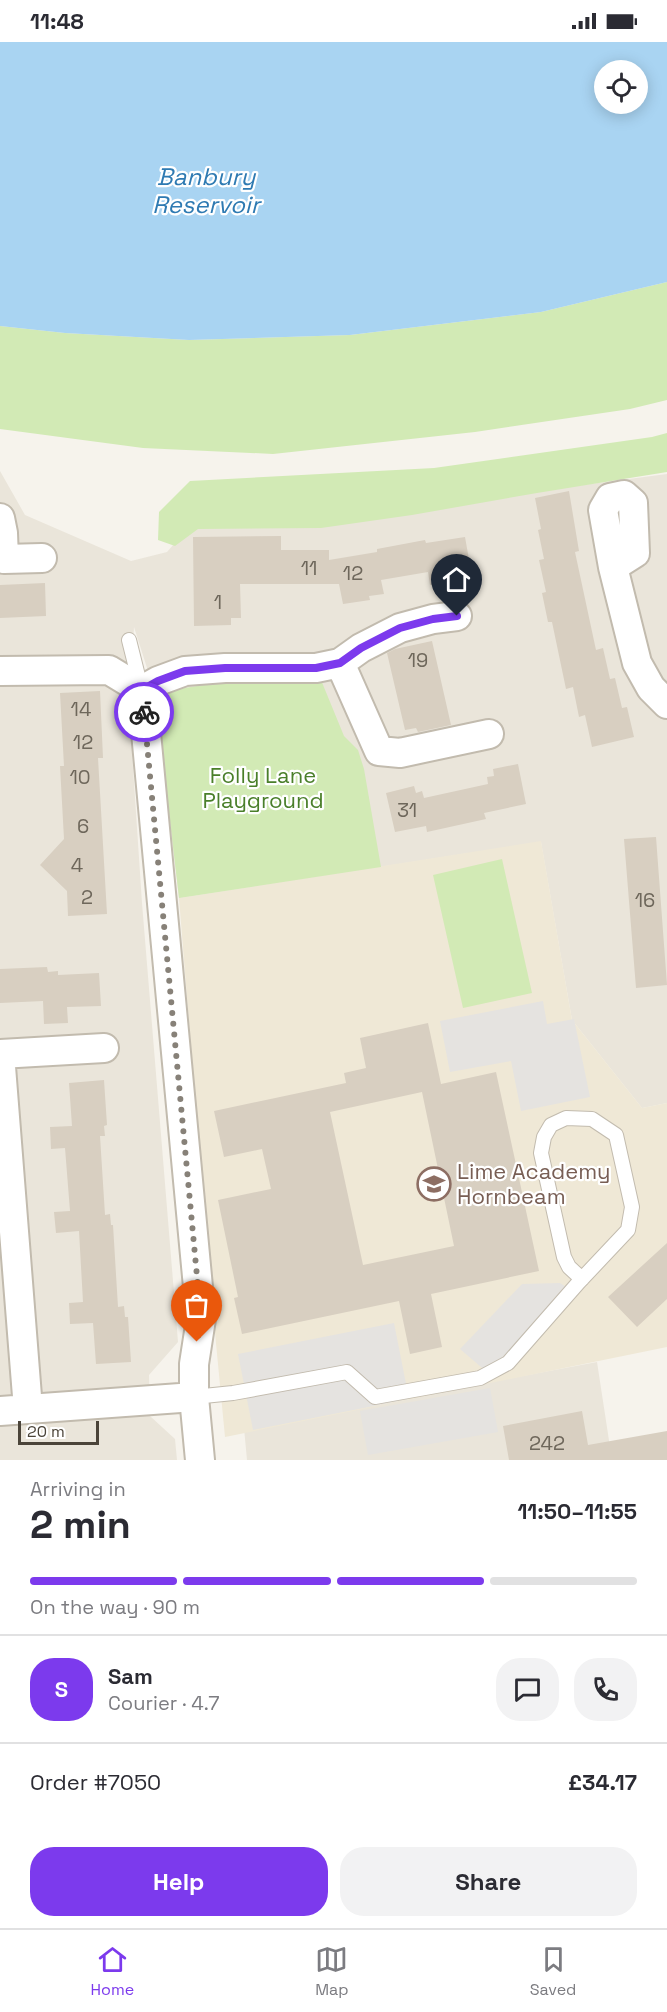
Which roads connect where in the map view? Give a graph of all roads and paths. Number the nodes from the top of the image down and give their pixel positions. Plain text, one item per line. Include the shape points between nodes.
1 (0, 518) edge
2 (42, 558) dead end
3 (613, 567) dead end
4 (457, 616) dead end
5 (129, 640) dead end
6 (340, 663) junction
7 (0, 671) edge
8 (142, 690) junction
9 (667, 704) edge
10 (489, 734) dead end
11 (104, 1048) dead end
12 (0, 1053) edge
13 (582, 1279) junction
14 (194, 1397) junction
15 (28, 1409) junction
16 (0, 1411) edge
17 (200, 1460) edge

1 - 2 street via 4,559
3 - 9 street via 638,663 651,688
4 - 6 street via 400,628
5 - 8 lane
6 - 8 street via 316,668 185,671
6 - 10 street via 379,751 400,753
7 - 8 street via 110,670
8 - 14 street via 201,1319
11 - 12 street
12 - 15 street
13 - 13 lane via 628,1230 632,1207 616,1135 592,1119 566,1118 551,1125 541,1153 564,1257
13 - 14 lane via 508,1363 480,1378 375,1397 347,1372
14 - 15 street
14 - 17 street
15 - 16 street

